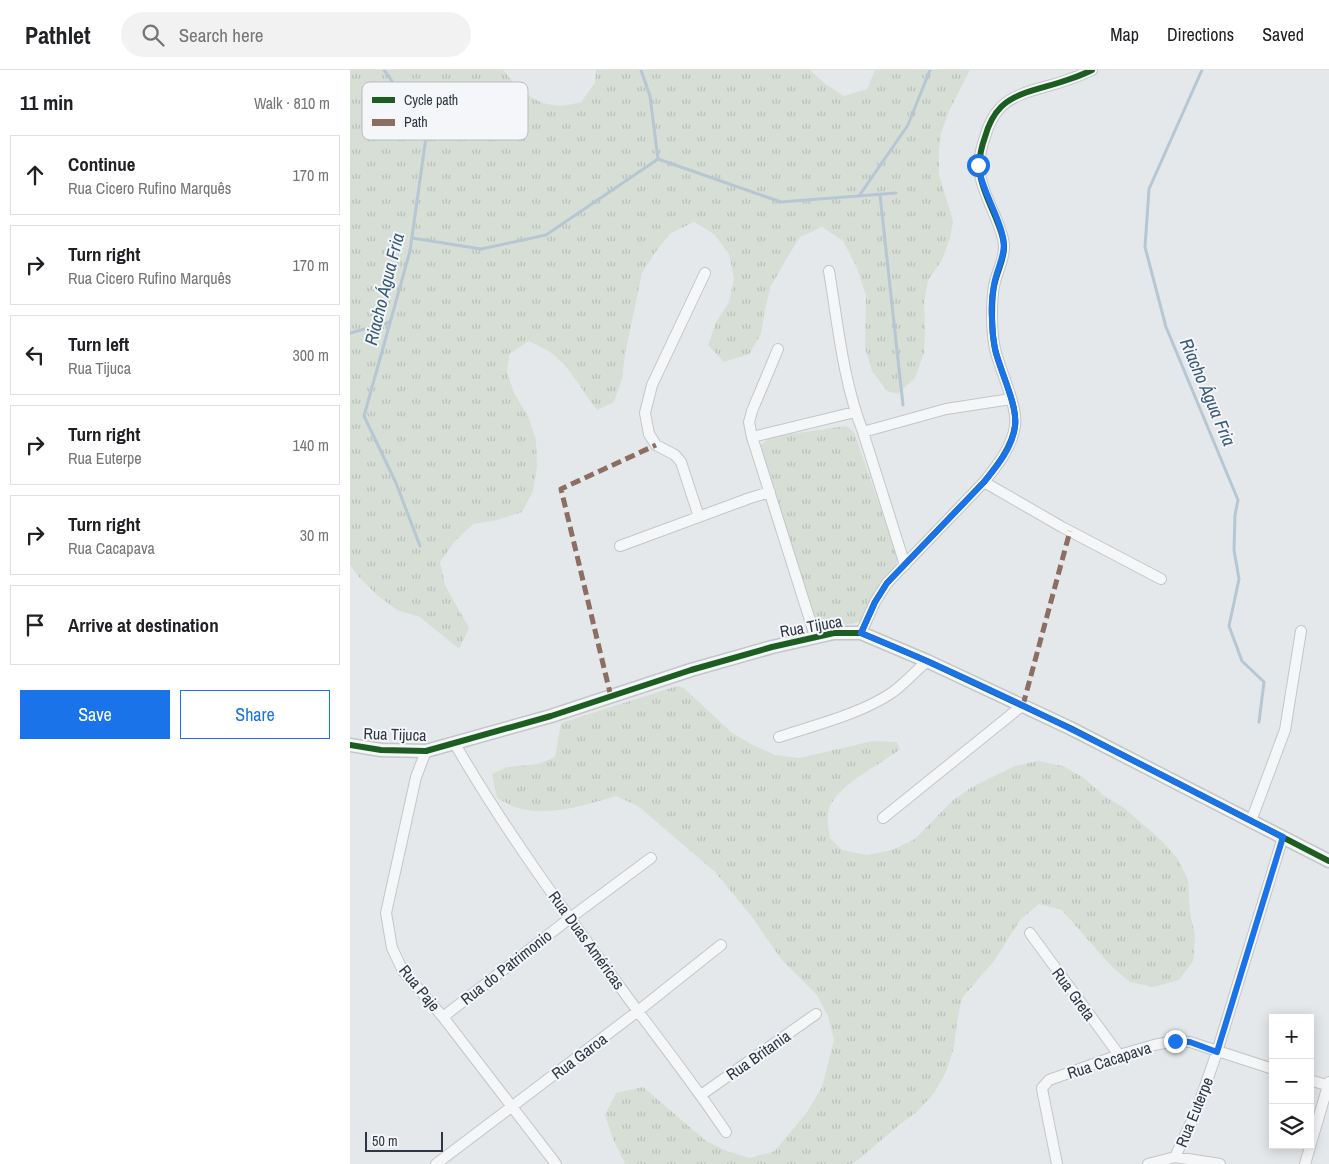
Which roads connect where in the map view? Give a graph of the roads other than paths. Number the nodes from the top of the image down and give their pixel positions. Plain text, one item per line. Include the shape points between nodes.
1 (1092, 70) edge
2 (829, 271) dead end
3 (705, 273) dead end
4 (778, 349) dead end
5 (1011, 399) junction
6 (855, 412) junction
7 (863, 432) junction
8 (752, 436) junction
9 (984, 482) junction
10 (770, 492) junction
11 (698, 516) junction
12 (620, 546) dead end
13 (905, 565) junction
14 (1161, 579) dead end
15 (1301, 632) dead end
16 (861, 633) junction
17 (815, 636) junction
18 (927, 661) junction
19 (1023, 705) junction
20 (778, 737) dead end
21 (455, 744) junction
22 (350, 745) edge
23 (426, 751) junction
24 (883, 818) dead end
25 (1251, 821) junction
26 (1283, 837) junction
27 (651, 858) dead end
28 (1329, 862) edge
29 (570, 918) junction
30 (1030, 933) dead end
31 (721, 945) dead end
32 (638, 1011) junction
33 (816, 1014) dead end
34 (443, 1017) junction
35 (1217, 1052) junction
36 (1119, 1055) junction
37 (1269, 1068) edge
38 (1314, 1081) edge
39 (1329, 1084) edge
40 (701, 1095) junction
41 (511, 1107) junction
42 (726, 1132) dead end
43 (1176, 1157) junction
44 (436, 1164) edge
45 (556, 1164) edge
46 (1057, 1164) edge
47 (1148, 1164) edge
48 (1220, 1164) edge
49 (1306, 1164) edge

1 - 5 street via 1008,101 993,117 979,155 980,180 1002,233 1004,247 994,284 992,317 995,349
2 - 6 street
3 - 11 street via 652,385 645,413 649,434 656,445 681,462
4 - 8 street via 752,411 749,422
5 - 7 street via 946,409
5 - 9 street via 1016,425 1012,439
6 - 7 street
6 - 8 street
7 - 13 street
8 - 10 street
9 - 13 street
9 - 14 street
10 - 11 street
10 - 17 street
11 - 12 street
13 - 16 street via 887,583
15 - 25 street via 1285,730
16 - 17 street, Rua Tijuca via 834,632
16 - 18 street, Rua Tijuca
17 - 21 street, Rua Tijuca via 691,670
18 - 19 street, Rua Tijuca
18 - 20 street via 884,698
19 - 24 street
19 - 25 street, Rua Tijuca
21 - 23 street, Rua Tijuca
21 - 29 street, Rua Duas Américas via 478,784
22 - 23 street, Rua Tijuca via 380,750
23 - 34 street, Rua Paje via 416,777 386,913 392,948 403,971
25 - 26 street, Rua Tijuca
26 - 28 street, Rua Tijuca
26 - 35 street, Rua Euterpe
27 - 29 street, Rua do Patrimonio
29 - 32 street, Rua Duas Américas
29 - 34 street, Rua do Patrimonio
30 - 36 street, Rua Greta
31 - 32 street, Rua Garoa
32 - 40 street, Rua Duas Américas
32 - 41 street, Rua Garoa
33 - 40 street, Rua Britania
34 - 41 street, Rua Paje
35 - 36 street, Rua Cacapava via 1190,1042 1175,1041
35 - 37 street, Rua Cacapava
35 - 43 street, Rua Euterpe
36 - 46 street, Rua Cacapava via 1049,1080 1042,1088
38 - 39 street
39 - 49 street
40 - 42 street, Rua Duas Américas
41 - 44 street, Rua Garoa
41 - 45 street, Rua Paje
43 - 47 street
43 - 48 street

